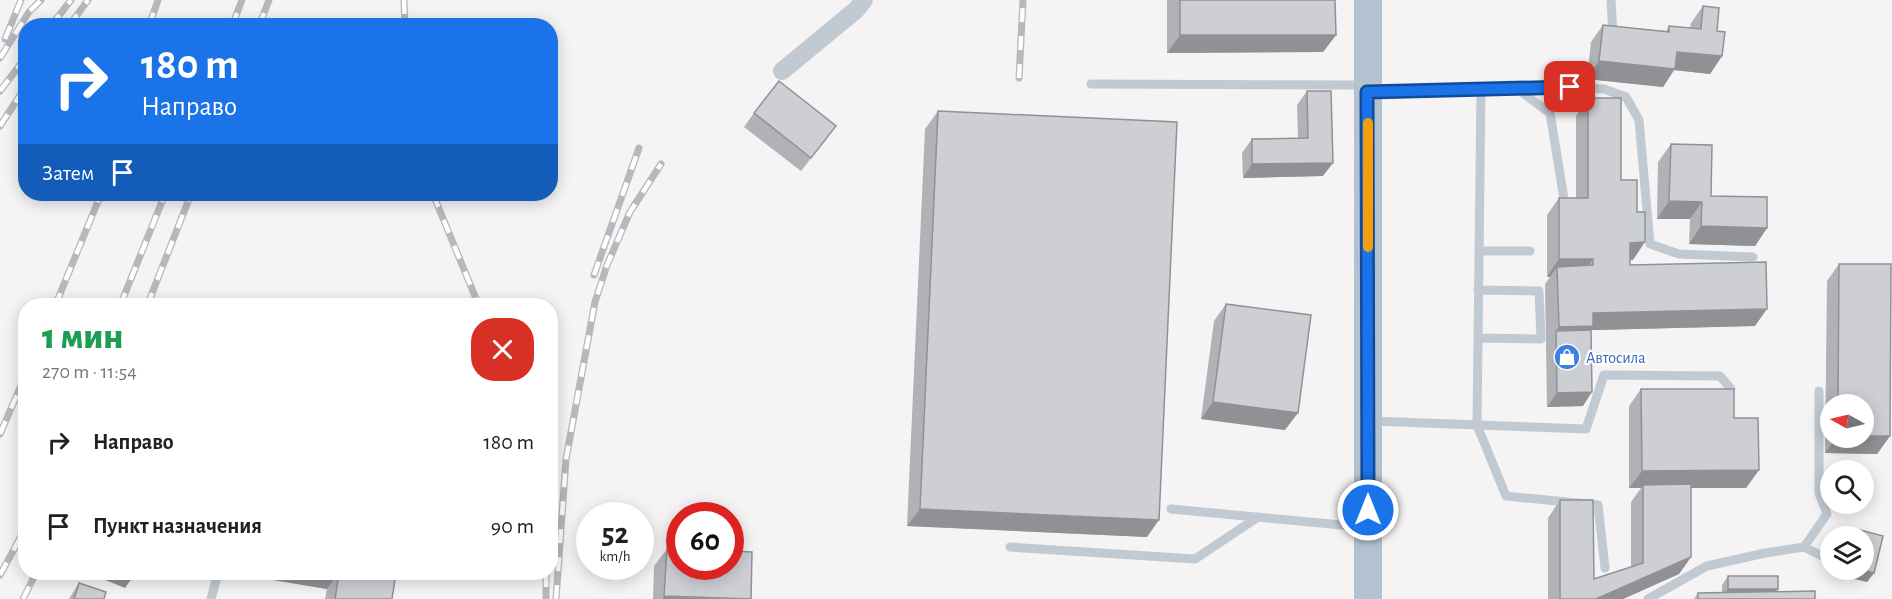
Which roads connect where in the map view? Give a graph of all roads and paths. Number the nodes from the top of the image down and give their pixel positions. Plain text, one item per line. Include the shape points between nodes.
1 (864, 0) edge
2 (1353, 0) edge
3 (1368, 0) edge
4 (1611, 0) edge
5 (1613, 34) edge
6 (783, 71) dead end
7 (1091, 84) dead end
8 (1360, 88) junction
9 (1516, 88) junction
10 (1481, 89) junction
11 (1565, 205) edge
12 (1479, 251) junction
13 (1530, 251) dead end
14 (1753, 257) dead end
15 (1478, 290) junction
16 (1478, 338) junction
17 (1731, 389) edge
18 (1819, 391) dead end
19 (1368, 421) junction
20 (1477, 425) junction
21 (1171, 509) dead end
22 (1258, 517) junction
23 (1352, 526) junction
24 (1010, 547) dead end
25 (1804, 547) junction
26 (1820, 555) edge
27 (1605, 568) dead end
28 (216, 580) edge
29 (211, 599) edge
30 (1352, 599) edge
31 (1368, 599) edge
32 (1648, 599) edge

1 - 6 street
2 - 8 main road
3 - 8 main road
4 - 5 lane
7 - 8 lane
8 - 10 lane
8 - 19 main road
8 - 23 main road
9 - 10 lane
9 - 11 lane via 1550,113
9 - 14 lane via 1604,89 1626,97 1639,120 1650,244 1679,254
10 - 12 lane
12 - 13 lane
12 - 15 lane
15 - 16 lane
15 - 16 lane via 1539,291 1541,339
16 - 20 lane
17 - 20 lane via 1720,376 1604,375 1586,429
18 - 25 lane via 1819,494 1827,514
19 - 20 lane
19 - 31 main road
20 - 27 lane via 1506,496 1598,505
21 - 22 lane
22 - 23 lane
22 - 24 lane via 1195,559
23 - 30 main road
25 - 26 lane
25 - 32 lane via 1707,566
28 - 29 lane

